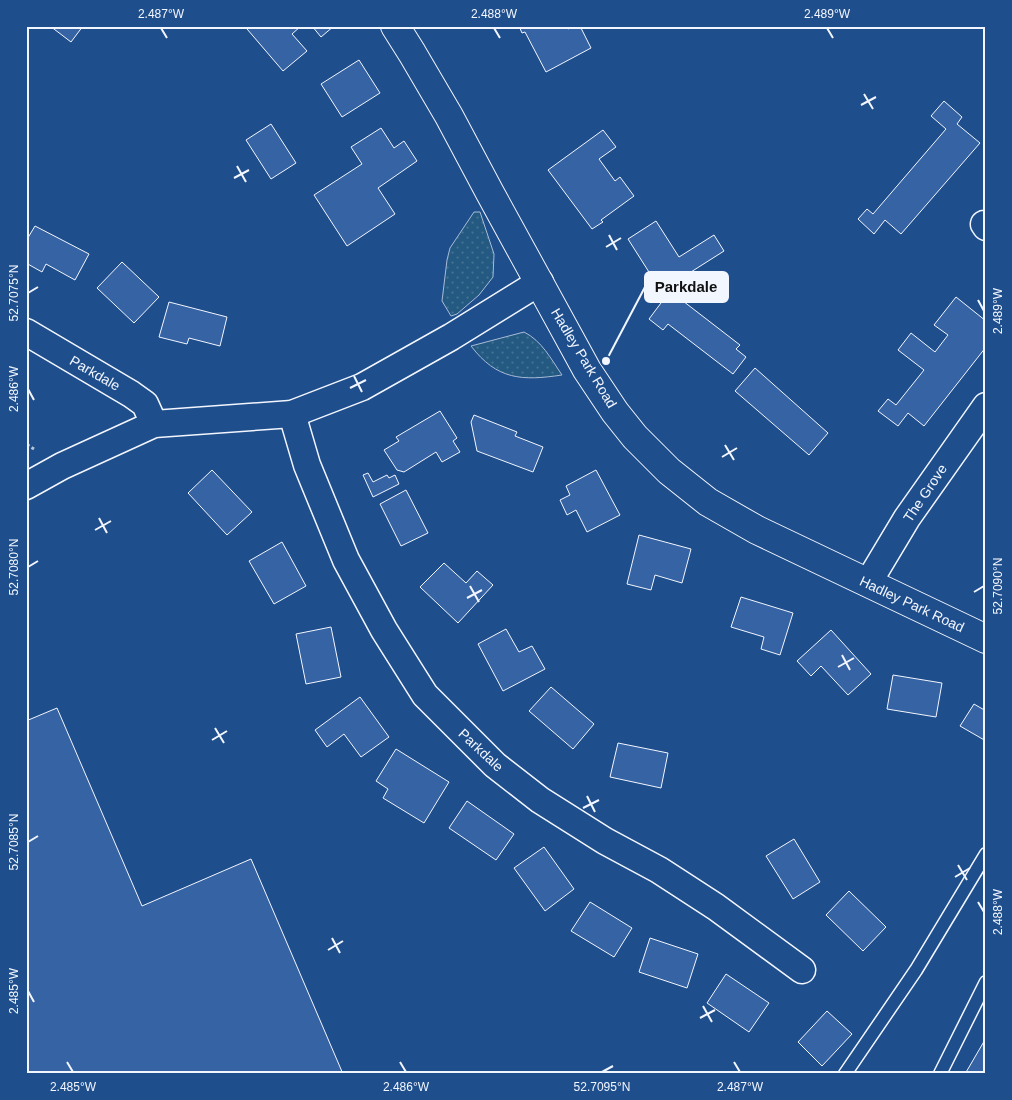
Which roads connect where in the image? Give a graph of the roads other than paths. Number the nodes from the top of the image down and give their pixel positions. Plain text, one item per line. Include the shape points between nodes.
1 (395, 26) edge
2 (540, 282) junction
3 (26, 332) edge
4 (986, 406) edge
5 (292, 414) junction
6 (154, 424) junction
7 (26, 486) edge
8 (868, 583) junction
9 (986, 639) edge
10 (986, 854) edge
11 (802, 970) dead end
12 (986, 982) edge
13 (982, 997) edge
14 (845, 1074) edge
15 (940, 1074) edge

1 - 2 street, Hadley Park Road via 449,116
2 - 5 street via 362,387
2 - 8 street, Hadley Park Road via 615,412 669,471 708,502 757,530
3 - 6 street, Parkdale via 145,404
4 - 8 street, The Grove via 907,518
5 - 6 street
5 - 11 street, Parkdale via 307,465 346,560 384,630 425,695 495,765 540,800 667,875
6 - 7 street
8 - 9 street, Hadley Park Road
10 - 14 lane via 916,970
12 - 13 lane
13 - 15 lane

